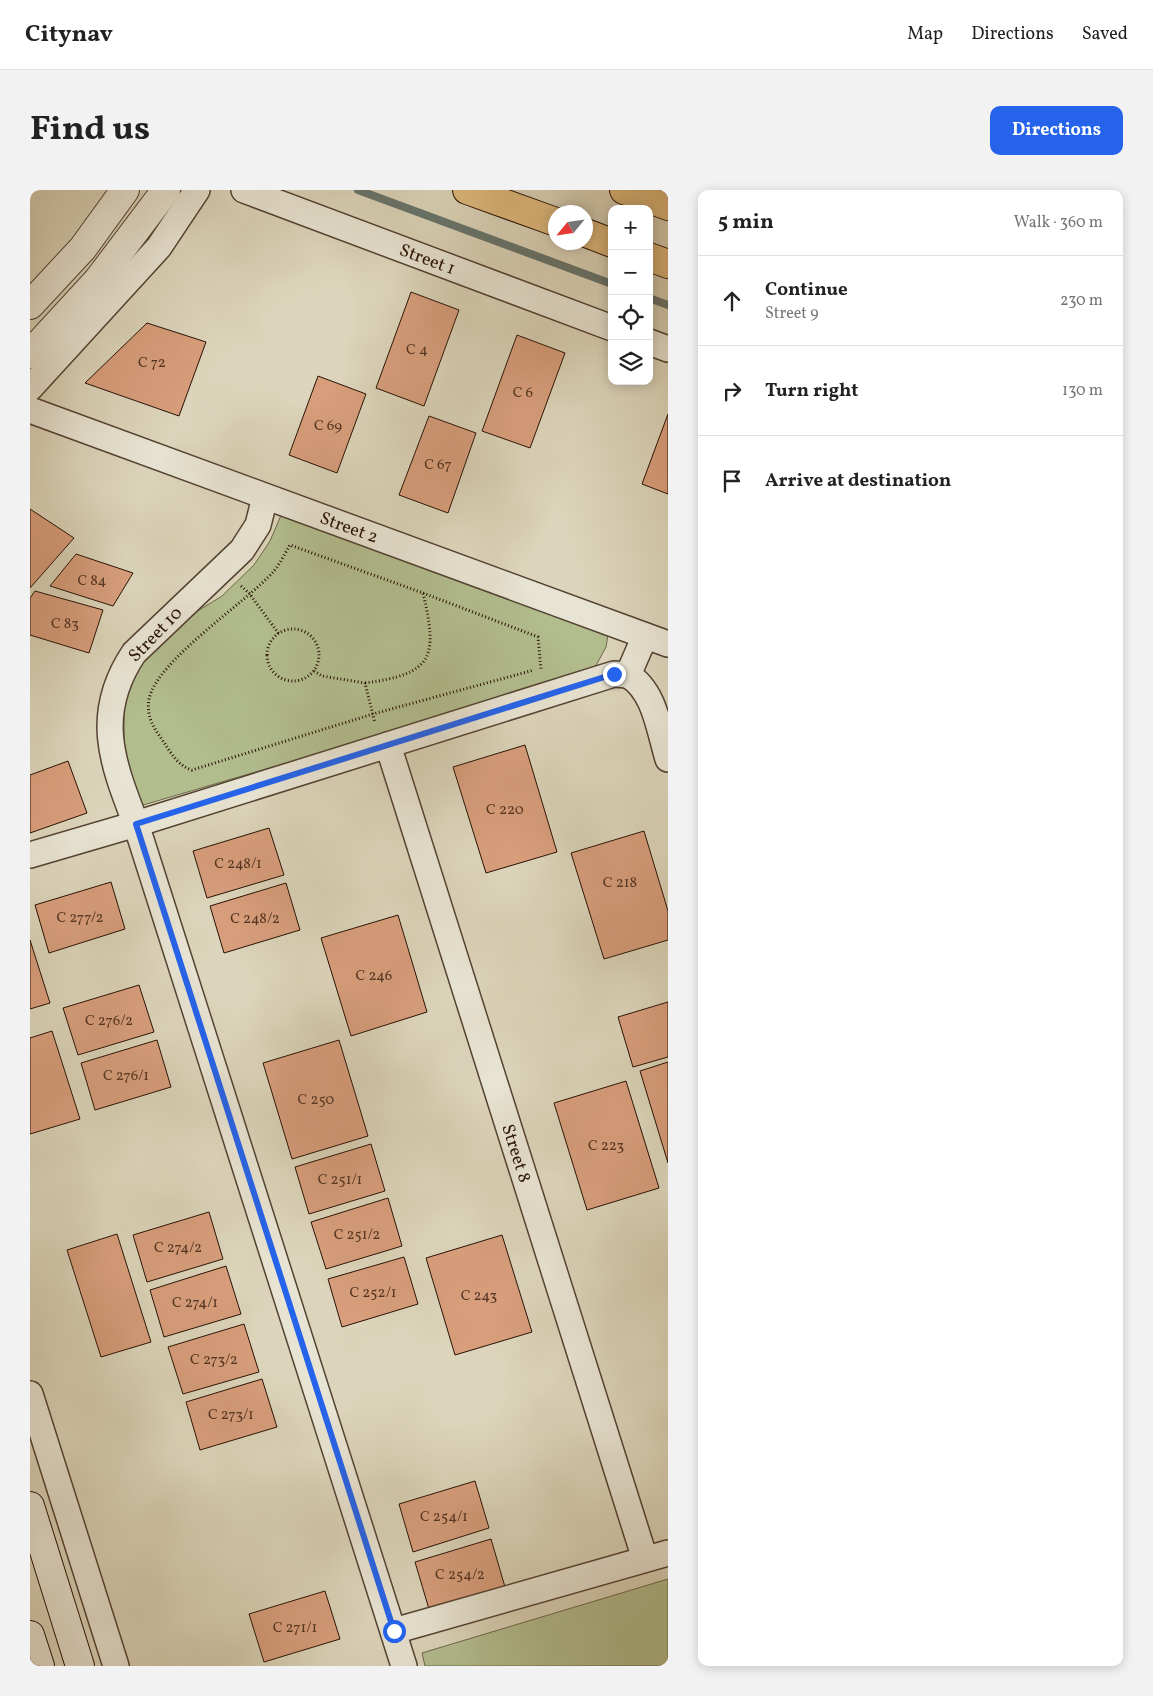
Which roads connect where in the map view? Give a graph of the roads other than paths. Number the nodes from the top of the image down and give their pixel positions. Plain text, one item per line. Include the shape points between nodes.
1 (125, 190) edge
2 (166, 190) edge
3 (197, 190) edge
4 (244, 190) edge
5 (467, 190) edge
6 (624, 190) edge
7 (668, 206) edge
8 (548, 219) edge
9 (593, 236) edge
10 (608, 241) edge
11 (653, 258) edge
12 (668, 264) edge
13 (30, 305) edge
14 (608, 326) edge
15 (653, 343) edge
16 (668, 349) edge
17 (30, 354) edge
18 (30, 388) edge
19 (30, 410) edge
20 (265, 497) junction
21 (657, 640) edge
22 (628, 675) junction
23 (384, 746) junction
24 (668, 758) edge
25 (136, 824) junction
26 (30, 855) edge
27 (30, 1394) edge
28 (30, 1506) edge
29 (656, 1556) edge
30 (394, 1631) junction
31 (30, 1635) edge
32 (40, 1666) edge
33 (80, 1666) edge
34 (116, 1666) edge
35 (404, 1666) edge

1 - 13 street via 83,248
2 - 17 street via 98,280
3 - 18 street via 159,247
4 - 14 street, Street 1
5 - 8 highway
6 - 7 highway
9 - 10 highway
11 - 12 highway
15 - 16 street
19 - 20 street, Street 2
20 - 21 street, Street 2
20 - 25 street, Street 10 via 258,525 242,550 134,653 122,670 113,694 108,723 120,782
21 - 22 street
22 - 23 street via 614,674
22 - 24 street via 640,682 649,696
23 - 25 street
23 - 29 street, Street 8
25 - 26 street
25 - 30 street, Street 10
27 - 34 street
28 - 33 street
29 - 30 street
30 - 35 street, Street 10
31 - 32 street

